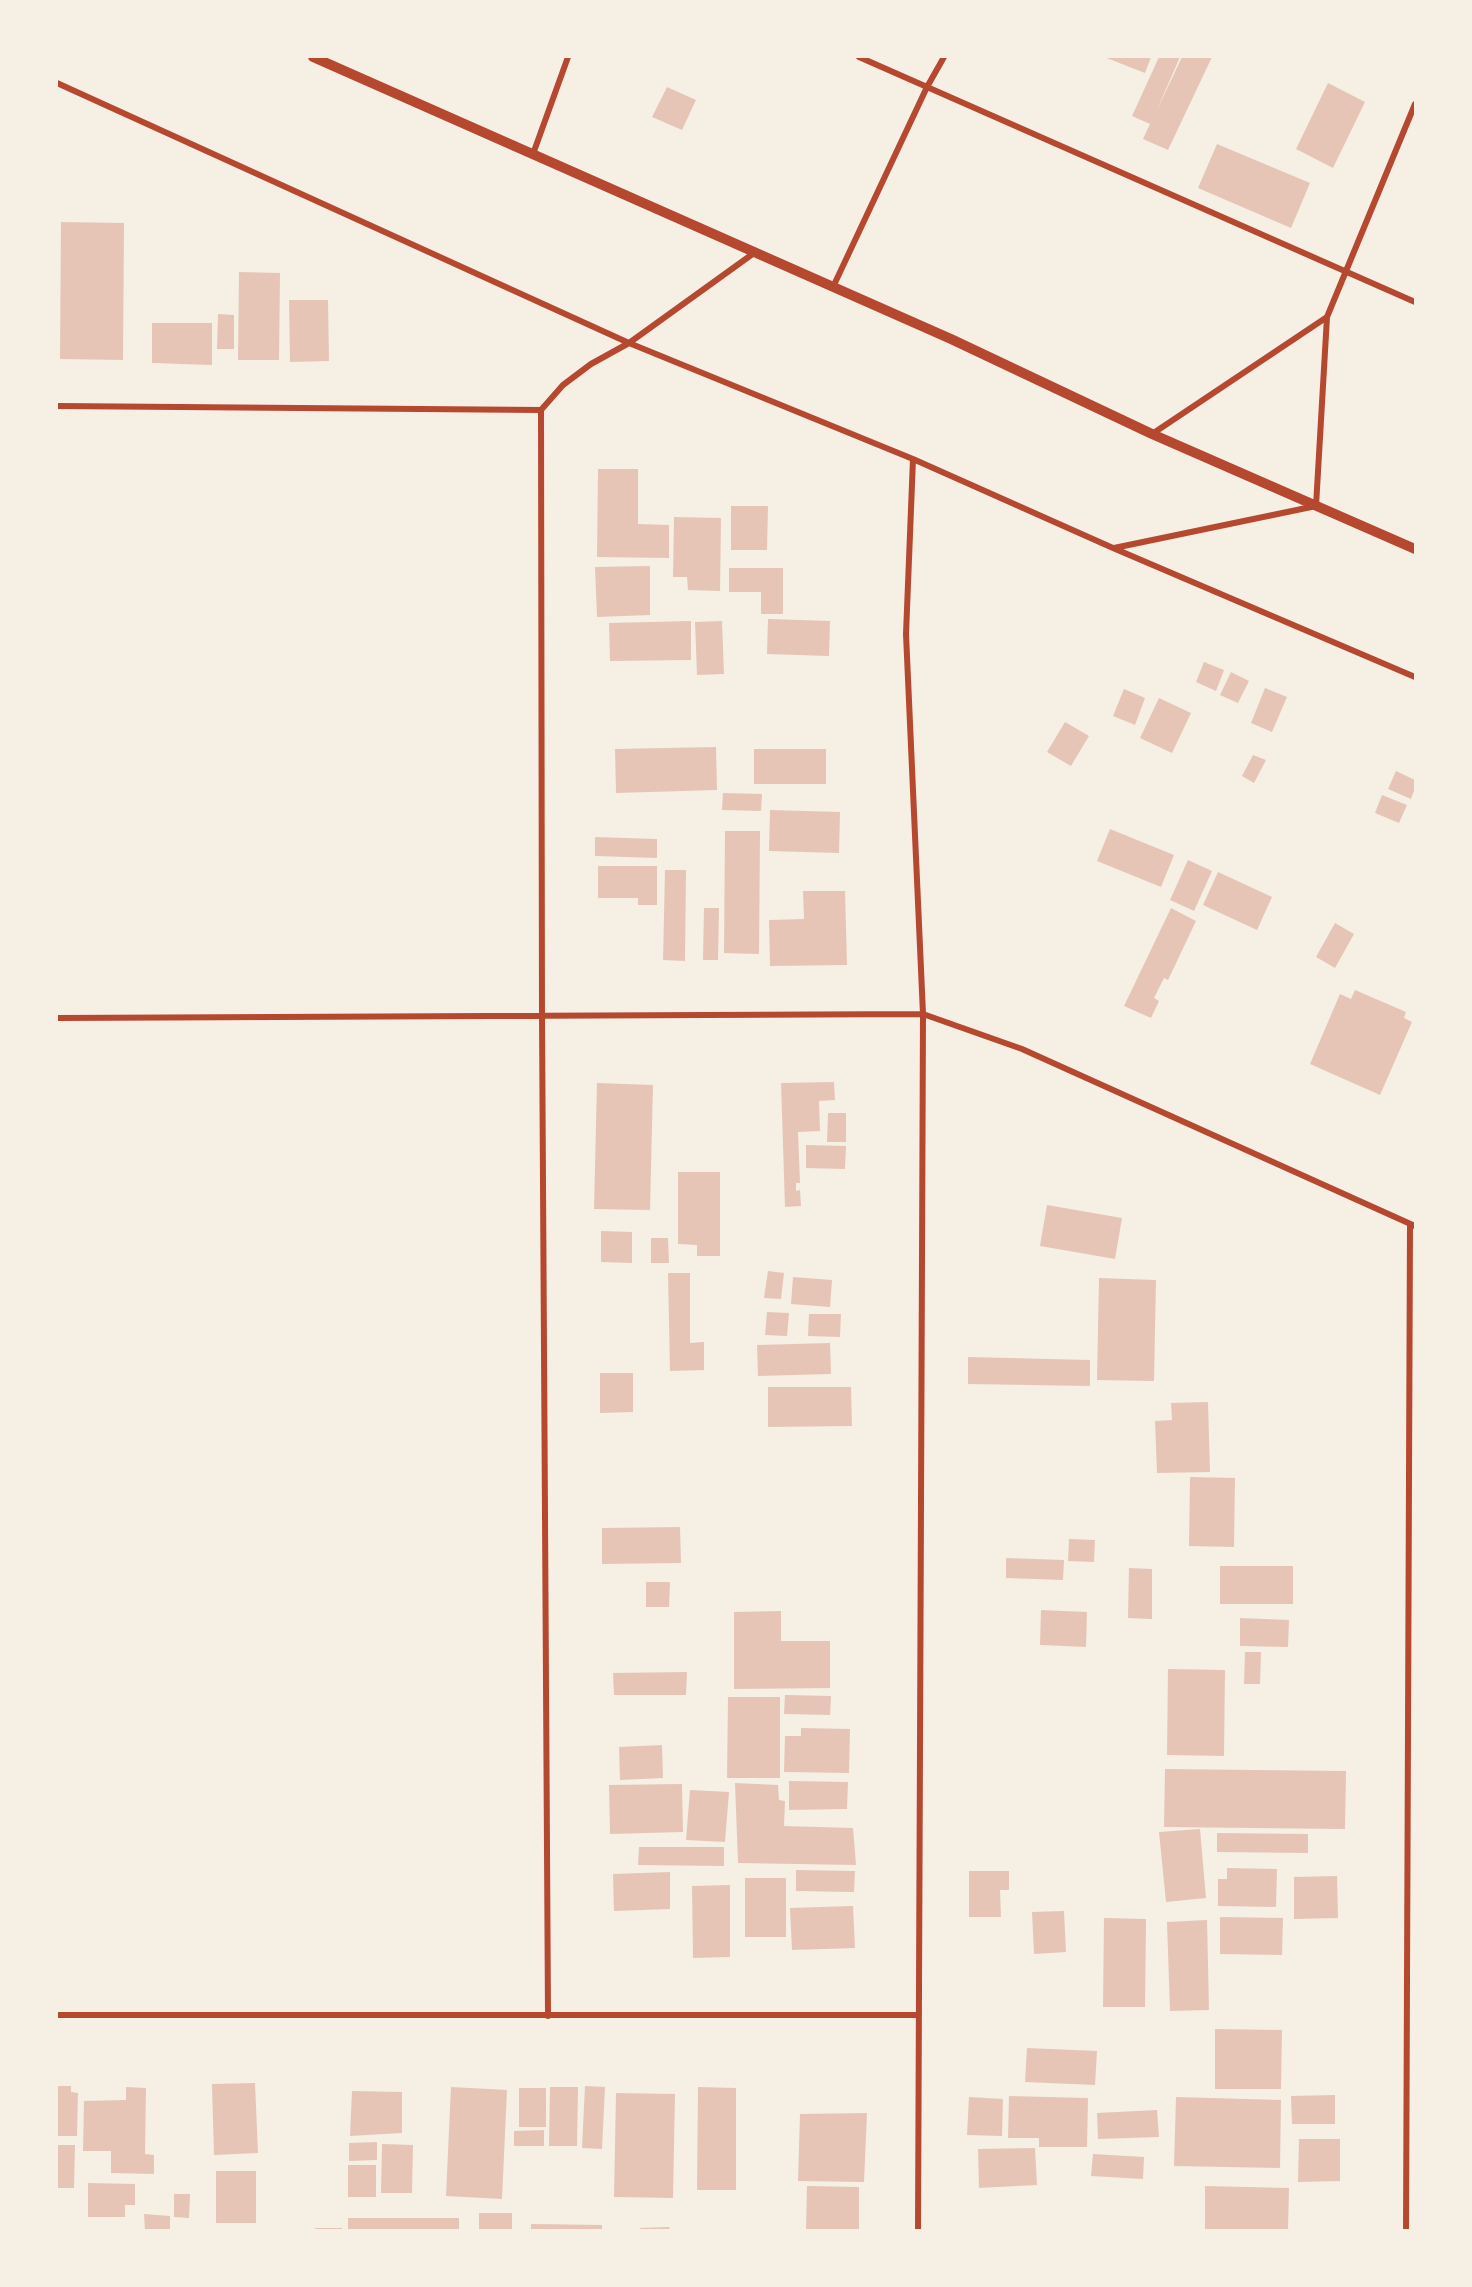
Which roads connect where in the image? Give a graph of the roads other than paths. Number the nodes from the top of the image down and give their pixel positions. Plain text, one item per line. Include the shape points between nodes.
1 (313, 57) edge
2 (568, 57) edge
3 (859, 57) edge
4 (944, 57) edge
5 (57, 83) edge
6 (927, 87) junction
7 (1415, 104) edge
8 (533, 154) junction
9 (755, 252) junction
10 (1345, 270) junction
11 (833, 287) junction
12 (1415, 302) edge
13 (1327, 317) junction
14 (629, 343) junction
15 (57, 406) edge
16 (541, 410) junction
17 (1152, 434) junction
18 (913, 459) junction
19 (1316, 506) junction
20 (1113, 548) junction
21 (1415, 549) edge
22 (1415, 677) edge
23 (923, 1014) junction
24 (542, 1016) junction
25 (57, 1018) edge
26 (1413, 1225) edge
27 (57, 2015) edge
28 (918, 2015) junction
29 (548, 2016) junction
30 (918, 2230) edge
31 (1406, 2230) edge

1 - 8 street
2 - 8 street
3 - 6 street
4 - 6 street
5 - 14 street
6 - 10 street
6 - 11 street
7 - 10 street
8 - 9 street
9 - 11 street
9 - 14 street
10 - 12 street
10 - 13 street
11 - 17 street
13 - 17 street
13 - 19 street
14 - 16 street via 562,385
14 - 18 street
15 - 16 street
16 - 24 street
17 - 19 street
18 - 20 street
18 - 23 street via 906,634
19 - 20 street
19 - 21 street
20 - 22 street
23 - 24 street
23 - 26 street via 1022,1049
23 - 28 street
24 - 25 street
24 - 29 street
26 - 31 street
27 - 29 street
28 - 29 street
28 - 30 street

